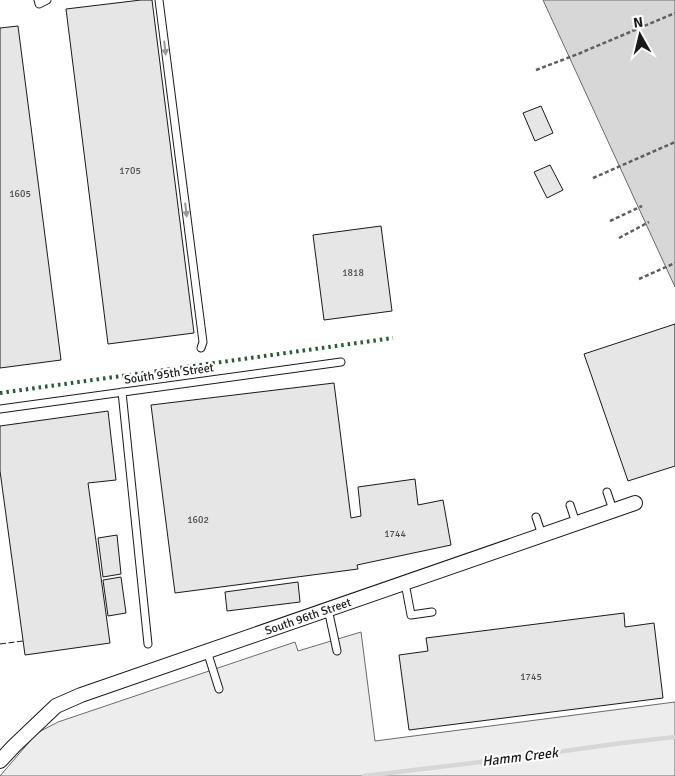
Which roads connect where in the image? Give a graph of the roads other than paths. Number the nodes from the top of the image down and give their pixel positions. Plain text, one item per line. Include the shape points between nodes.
1 (47, 0) edge
2 (159, 0) edge
3 (39, 2) edge
4 (202, 348) dead end
5 (341, 362) dead end
6 (122, 392) junction
7 (0, 409) edge
8 (607, 492) dead end
9 (635, 503) dead end
10 (570, 505) dead end
11 (613, 510) junction
12 (536, 517) dead end
13 (576, 524) junction
14 (542, 535) junction
15 (405, 582) junction
16 (328, 609) junction
17 (432, 612) dead end
18 (148, 644) dead end
19 (207, 651) junction
20 (337, 652) dead end
21 (219, 689) dead end
22 (0, 761) edge

1 - 3 lane
2 -> 4 lane
5 - 6 lane, South 95th Street
6 - 7 lane, South 95th Street
6 - 18 lane
8 - 11 lane
9 - 11 street, South 96th Street
10 - 13 lane
11 - 13 street, South 96th Street
12 - 14 lane
13 - 14 street, South 96th Street
14 - 15 street, South 96th Street
15 - 16 street, South 96th Street
15 - 17 lane via 410,615
16 - 19 street, South 96th Street
16 - 20 lane
19 - 21 lane
19 - 22 street, South 96th Street via 56,706

